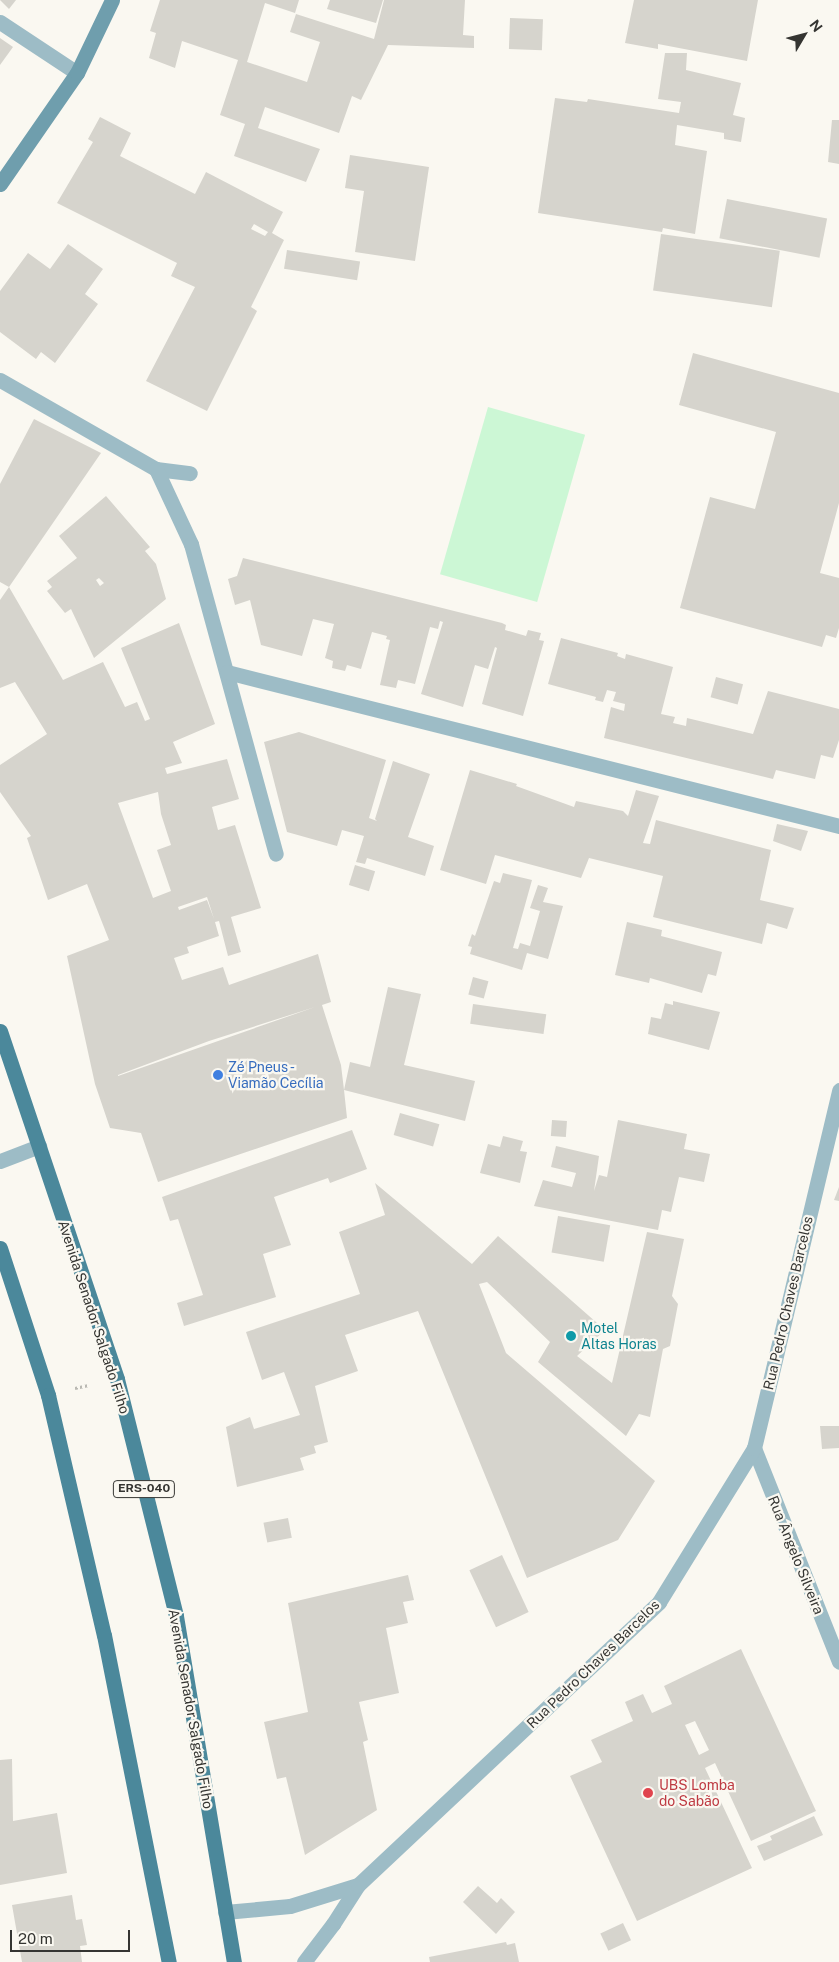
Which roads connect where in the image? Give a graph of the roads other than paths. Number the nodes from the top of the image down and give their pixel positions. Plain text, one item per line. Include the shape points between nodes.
1 (112, 0) edge
2 (0, 22) edge
3 (77, 73) junction
4 (0, 184) edge
5 (0, 380) edge
6 (156, 469) junction
7 (190, 472) dead end
8 (228, 672) junction
9 (839, 826) edge
10 (276, 854) dead end
11 (0, 1030) edge
12 (839, 1090) edge
13 (40, 1146) junction
14 (0, 1161) edge
15 (0, 1248) edge
16 (754, 1448) junction
17 (839, 1662) edge
18 (358, 1885) junction
19 (225, 1912) junction
20 (169, 1962) edge
21 (234, 1962) edge
22 (304, 1962) edge

1 - 3 main road
2 - 3 street
3 - 4 main road
5 - 6 street
6 - 7 street
6 - 8 street via 191,544
8 - 9 street
8 - 10 street
11 - 13 main road, Avenida Senador Salgado Filho / ERS-040
12 - 16 street, Rua Pedro Chaves Barcelos
13 - 14 street
13 - 19 main road, Avenida Senador Salgado Filho / ERS-040 via 117,1379 176,1616
15 - 20 main road via 48,1395 104,1634
16 - 17 street, Rua Ângelo Silveira
16 - 18 street, Rua Pedro Chaves Barcelos via 659,1602
18 - 19 street, Rua Pedro Chaves Barcelos via 290,1906
18 - 22 street
19 - 21 main road, Avenida Senador Salgado Filho / ERS-040

